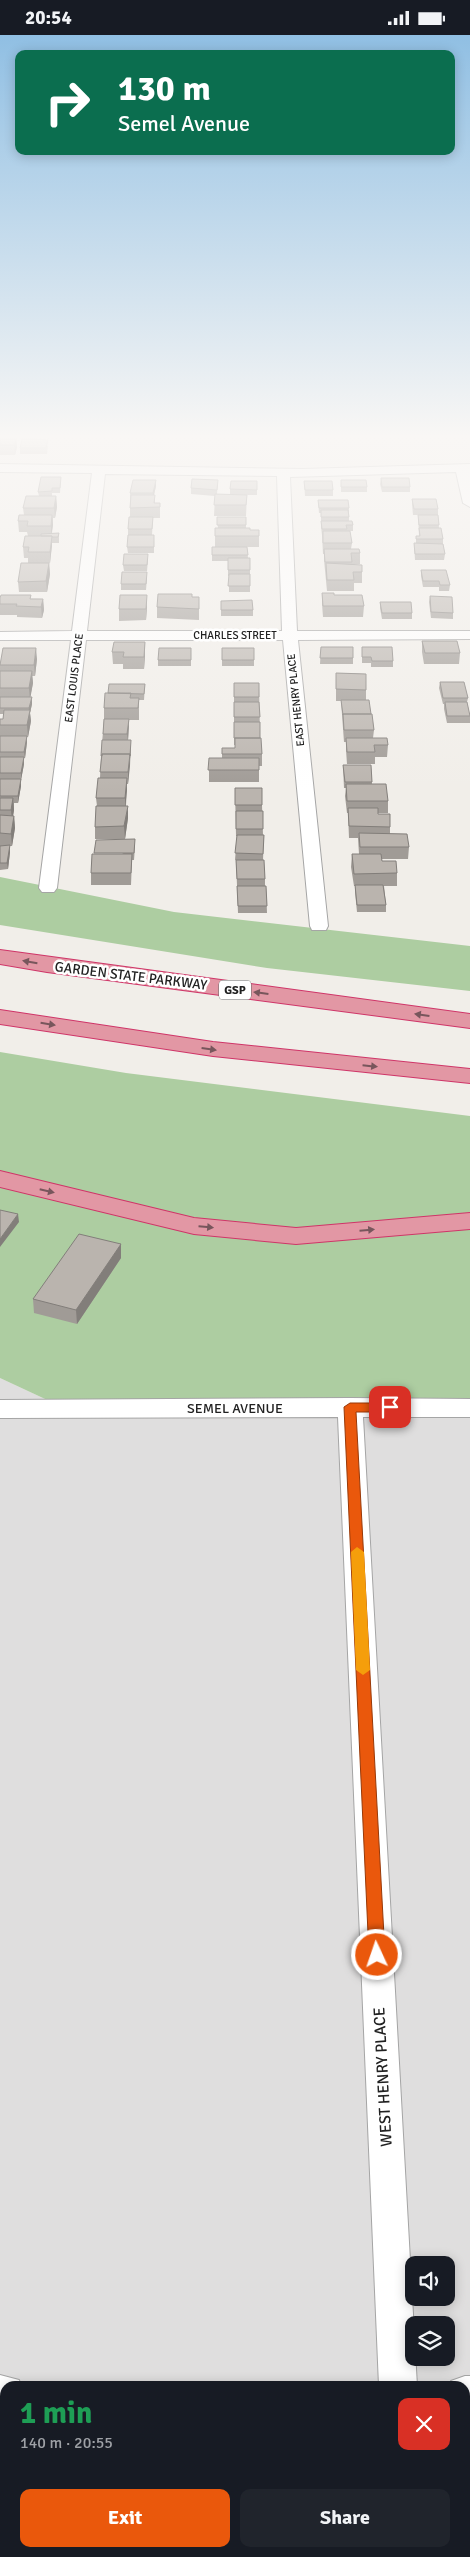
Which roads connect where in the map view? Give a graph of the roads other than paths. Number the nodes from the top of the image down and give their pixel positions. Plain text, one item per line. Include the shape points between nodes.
1 (88, 557) edge
2 (287, 557) edge
3 (79, 635) junction
4 (290, 635) junction
5 (470, 635) edge
6 (0, 636) edge
7 (48, 888) dead end
8 (319, 927) dead end
9 (0, 957) edge
10 (0, 1017) edge
11 (470, 1021) edge
12 (470, 1076) edge
13 (0, 1179) edge
14 (470, 1221) edge
15 (350, 1407) junction
16 (470, 1408) edge
17 (0, 1409) edge
18 (398, 2381) edge

1 - 3 street, EAST LOUIS PLACE
2 - 4 street, EAST HENRY PLACE
3 - 4 street, CHARLES STREET
3 - 6 street, CHARLES STREET
3 - 7 street, EAST LOUIS PLACE
4 - 5 street, CHARLES STREET
4 - 8 street, EAST HENRY PLACE
11 -> 9 highway, GARDEN STATE PARKWAY / GSP
10 -> 12 highway via 213,1049
13 -> 14 highway via 194,1226 296,1236
15 - 16 street, SEMEL AVENUE
15 - 17 street, SEMEL AVENUE
15 - 18 street, WEST HENRY PLACE

